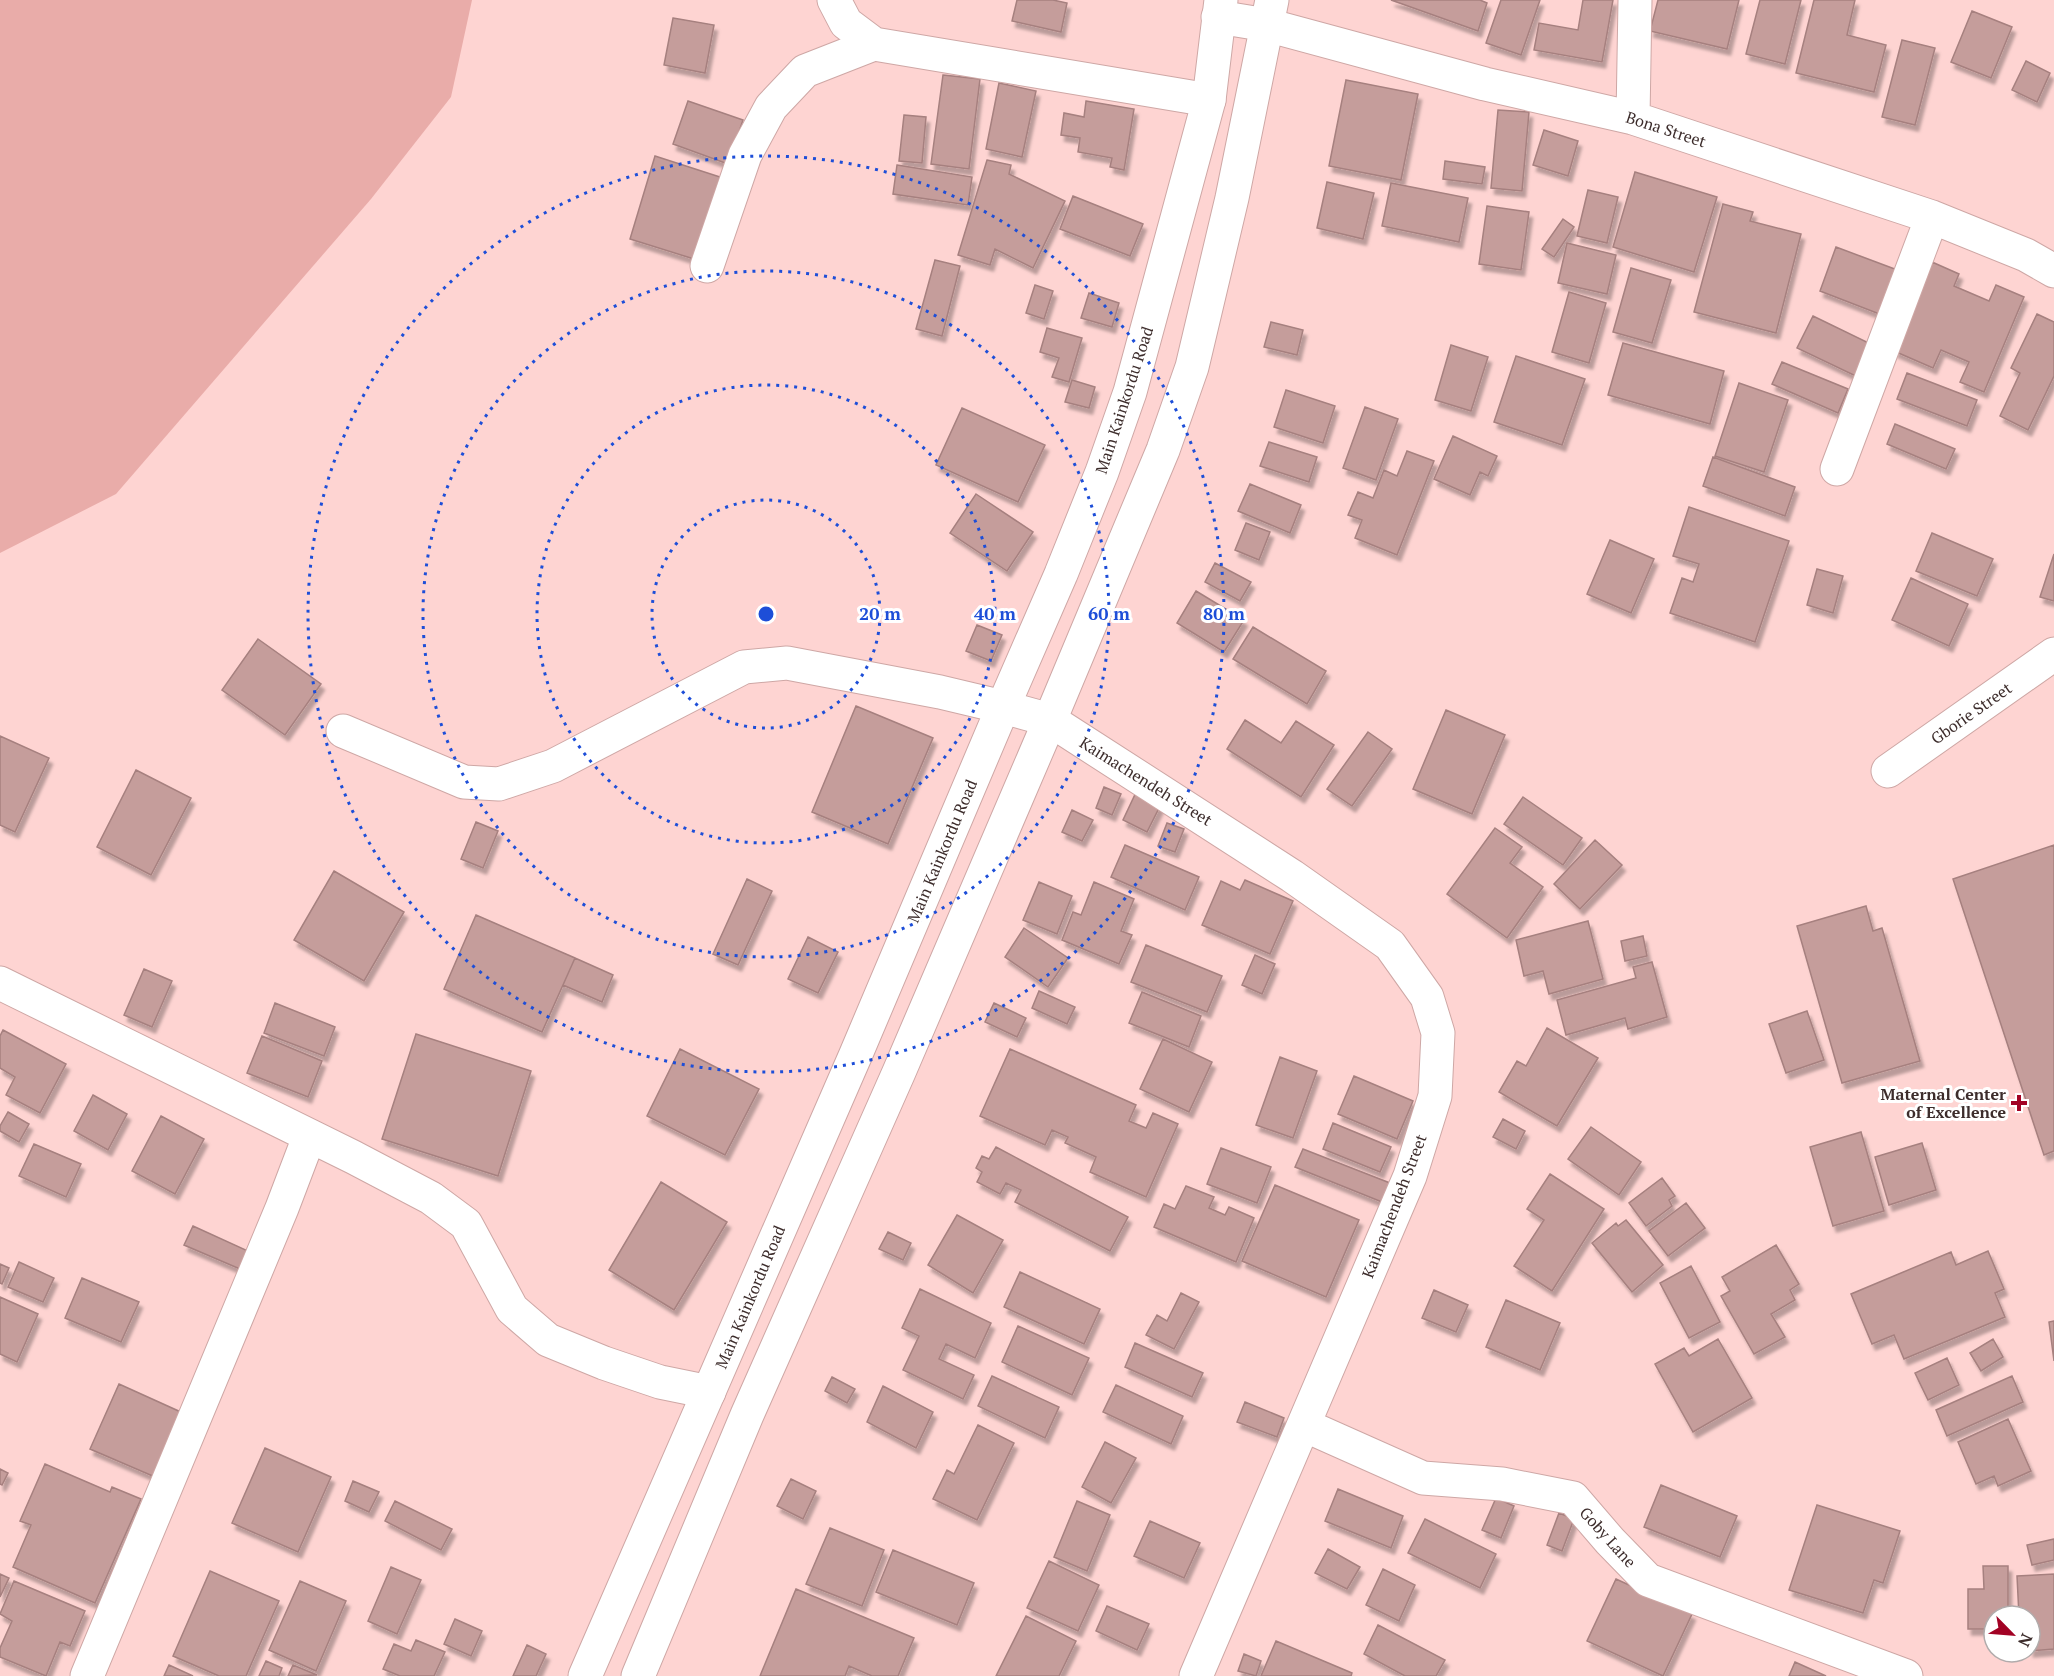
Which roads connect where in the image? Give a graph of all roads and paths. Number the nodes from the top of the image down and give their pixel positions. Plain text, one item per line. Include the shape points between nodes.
1 (834, 0) edge
2 (1635, 0) edge
3 (1220, 8) edge
4 (1269, 12) edge
5 (874, 44) junction
6 (1209, 100) junction
7 (1633, 117) junction
8 (1932, 217) junction
9 (707, 266) dead end
10 (2054, 271) edge
11 (1838, 469) dead end
12 (2054, 654) edge
13 (1003, 707) junction
14 (1050, 720) junction
15 (343, 731) dead end
16 (1888, 771) dead end
17 (0, 983) edge
18 (856, 1054) junction
19 (899, 1072) junction
20 (309, 1137) junction
21 (709, 1392) junction
22 (1304, 1425) junction
23 (601, 1638) junction
24 (642, 1666) edge
25 (87, 1676) edge
26 (585, 1676) edge
27 (1197, 1676) edge
28 (1906, 1676) edge

1 - 5 street via 846,23
2 - 7 street
3 - 4 street, Bona Street
3 - 6 street, Main Kainkordu Road
4 - 7 street, Bona Street via 1485,84
4 - 14 street via 1232,198 1192,368 1163,450
5 - 6 street
5 - 9 street via 805,71 771,107 745,155
6 - 13 street, Main Kainkordu Road via 1130,392 1065,564
7 - 8 street, Bona Street
8 - 10 street, Bona Street via 2026,255
8 - 11 street
12 - 16 street, Gborie Street
13 - 14 street, Kaimachendeh Street
13 - 15 street, Kaimachendeh Street via 786,663 744,667 553,766 499,784 464,782
13 - 18 street, Main Kainkordu Road
14 - 19 street
14 - 22 street, Kaimachendeh Street via 1292,876 1390,945 1427,998 1438,1033 1435,1096 1410,1176
17 - 20 street
18 - 19 street
18 - 21 street, Main Kainkordu Road
19 - 24 street via 747,1415
20 - 21 street via 431,1198 466,1224 512,1309 548,1340 649,1378
20 - 25 street
21 - 23 street, Main Kainkordu Road
22 - 27 street, Kaimachendeh Street
22 - 28 street, Goby Lane via 1423,1478 1502,1484 1573,1498 1648,1580
23 - 24 street
23 - 26 street, Main Kainkordu Road

